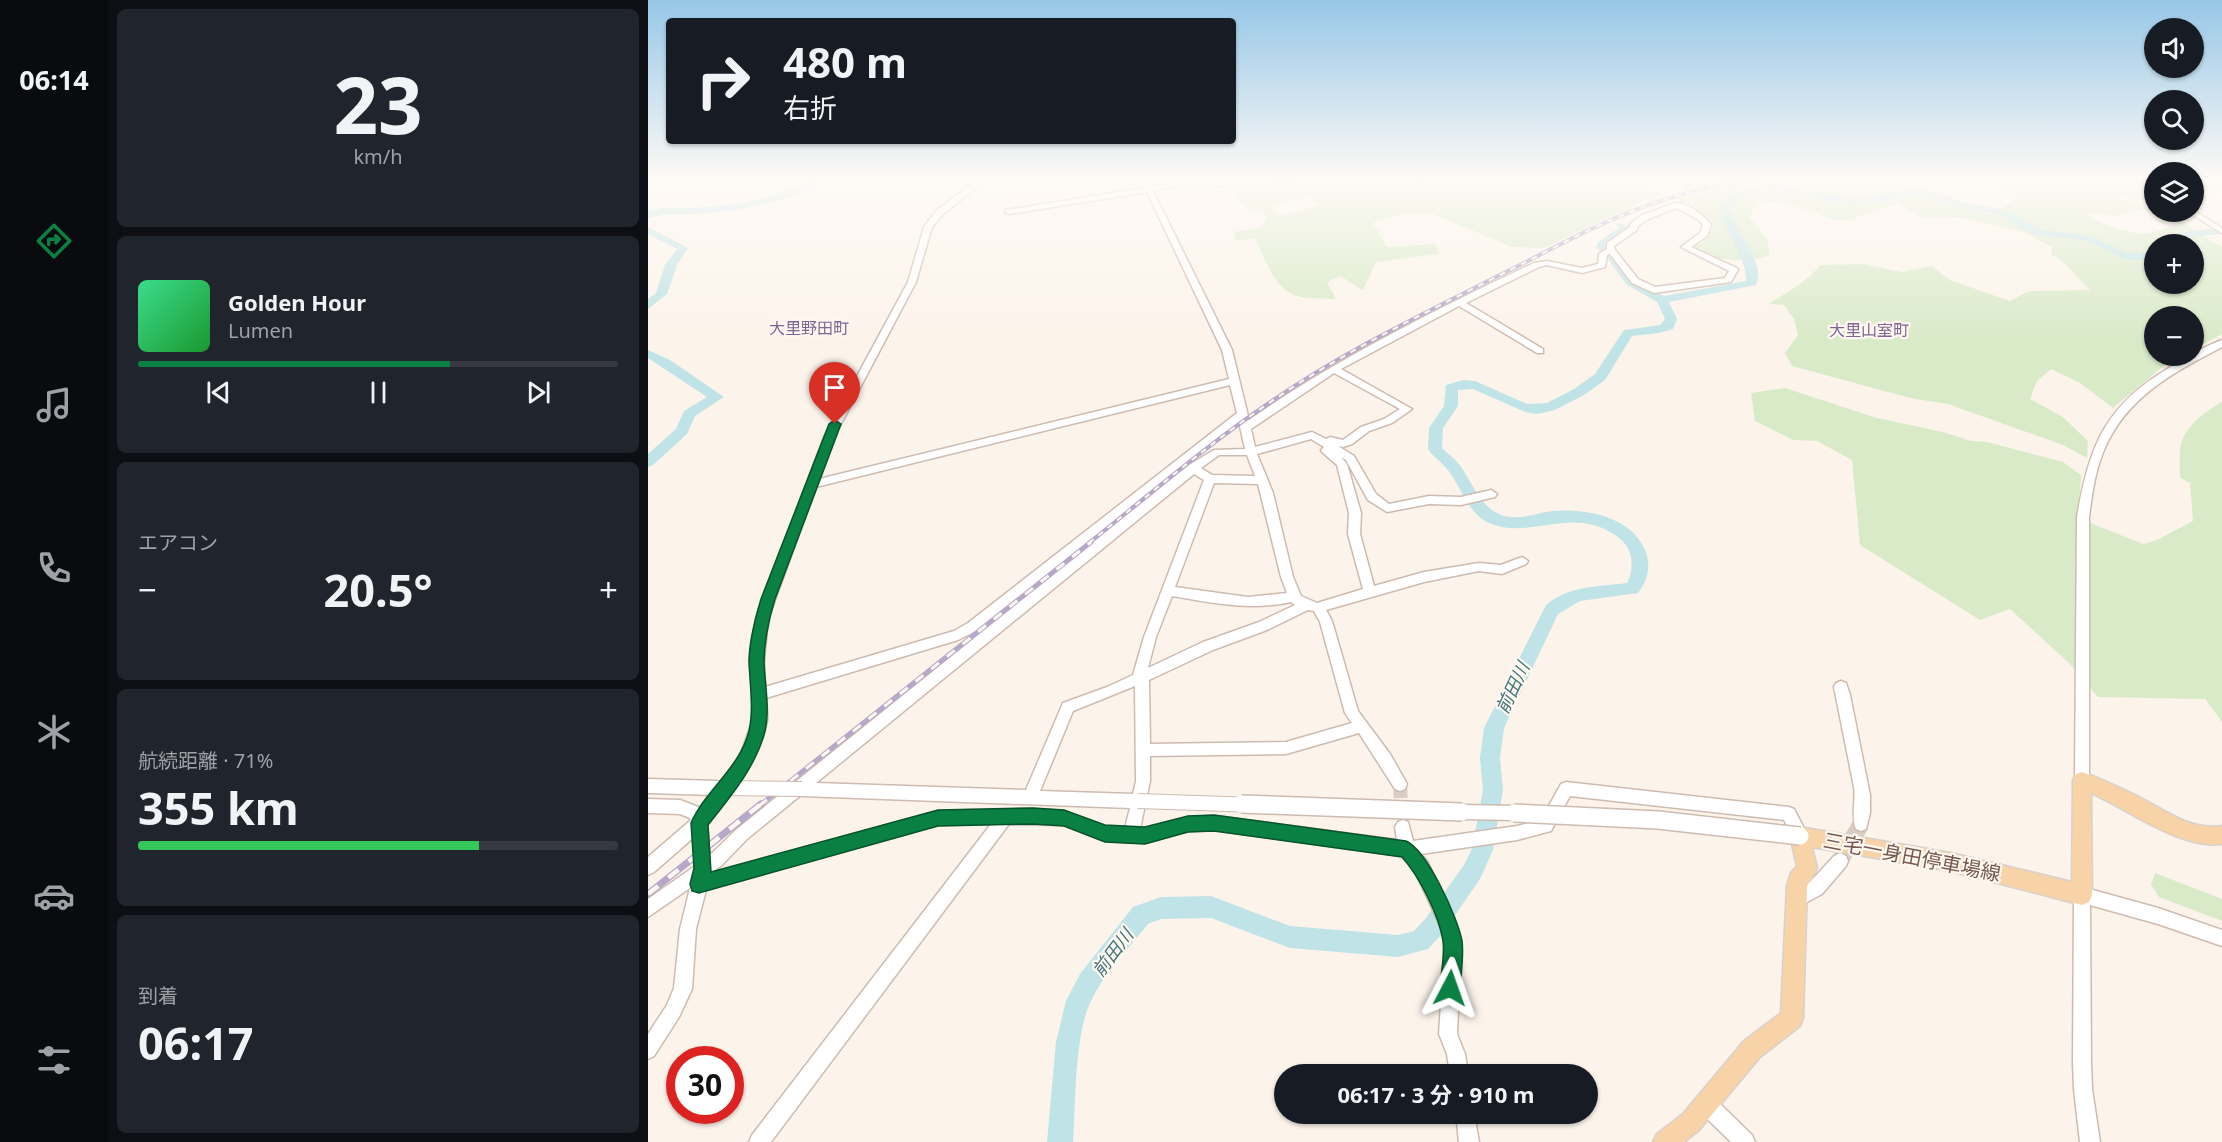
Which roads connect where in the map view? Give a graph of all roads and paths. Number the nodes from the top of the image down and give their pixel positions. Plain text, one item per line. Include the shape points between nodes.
1 (927, 230) edge
2 (1169, 230) edge
3 (1631, 230) edge
4 (1705, 230) edge
5 (1608, 251) junction
6 (1460, 303) junction
7 (2222, 343) edge
8 (1540, 351) dead end
9 (1333, 369) junction
10 (1233, 381) junction
11 (1242, 414) junction
12 (1246, 427) junction
13 (1314, 438) junction
14 (1251, 452) junction
15 (1193, 468) junction
16 (1210, 479) junction
17 (1261, 480) junction
18 (812, 484) junction
19 (1488, 495) dead end
20 (1522, 561) dead end
21 (1167, 590) junction
22 (1370, 590) junction
23 (1306, 603) junction
24 (1141, 676) junction
25 (1841, 687) dead end
26 (759, 694) junction
27 (1360, 727) junction
28 (1143, 750) junction
29 (2082, 780) junction
30 (1400, 784) tunnel mouth
31 (648, 786) edge
32 (1030, 797) junction
33 (1138, 801) junction
34 (648, 806) edge
35 (1005, 817) junction
36 (699, 823) junction
37 (1861, 824) tunnel mouth
38 (1403, 827) tunnel mouth
39 (1131, 835) junction
40 (2222, 835) edge
41 (1800, 836) junction
42 (1406, 849) junction
43 (1840, 861) tunnel mouth
44 (648, 867) edge
45 (701, 876) junction
46 (2082, 895) junction
47 (1796, 900) junction
48 (648, 909) edge
49 (2222, 938) edge
50 (648, 1050) edge
51 (1458, 1064) edge
52 (1705, 1104) junction
53 (1467, 1124) edge
54 (759, 1142) edge
55 (1469, 1142) edge
56 (1665, 1142) edge
57 (1745, 1142) edge
58 (2090, 1142) edge

1 - 18 street via 912,282 841,411
2 - 10 street via 1227,350
3 - 5 street via 1610,244
4 - 5 street via 1686,247 1734,270 1728,280 1654,290 1635,281
5 - 6 street via 1602,265 1582,271 1540,264
6 - 8 street
6 - 9 street
7 - 29 street via 2158,377 2128,402 2108,430 2088,480 2084,517
9 - 12 street
9 - 13 street via 1407,409 1388,422 1365,429 1348,442
10 - 11 street
10 - 18 street
11 - 12 street
11 - 26 street via 972,627 958,635
12 - 14 street
13 - 14 street
13 - 19 street via 1350,458 1364,486 1384,507
13 - 22 street via 1342,464 1355,513 1354,534
14 - 15 street via 1215,453
14 - 17 street
15 - 16 street
15 - 45 street via 742,834
16 - 17 street
16 - 21 street
17 - 23 street via 1287,577
18 - 26 street via 762,619 757,660
20 - 22 street via 1502,570 1468,568
21 - 23 street via 1255,602
21 - 24 street
22 - 23 street
23 - 24 street via 1263,626
23 - 27 street via 1326,621 1348,703
24 - 28 street
24 - 32 street via 1068,707
25 - 37 street via 1862,780 1865,806
26 - 36 street via 760,720 748,755
27 - 28 street via 1286,748
27 - 30 street
28 - 33 street via 1143,781
29 - 40 main road via 2180,829 2201,836
29 - 46 main road
31 - 32 street, bridge
32 - 33 street
33 - 39 street
33 - 41 street, bridge via 1658,820
34 - 36 street via 690,809
35 - 39 street via 1064,818 1105,834
35 - 45 street via 932,819
35 - 54 street
36 - 44 street
36 - 45 street
38 - 42 street
39 - 42 street via 1152,835 1188,824 1214,823
41 - 42 street via 1789,814 1566,789 1546,826
41 - 46 main road, 三宅一身田停車場線 via 1951,862
41 - 47 main road, 三宅一身田停車場線 via 1807,868 1798,880
42 - 51 street via 1421,866 1453,942 1448,1034
43 - 47 street via 1816,888
45 - 48 street
45 - 50 street via 688,929 683,989
46 - 49 street
46 - 58 street via 2082,1072
47 - 52 main road, 三宅一身田停車場線 via 1792,1018 1752,1049
52 - 56 main road, 三宅一身田停車場線 via 1691,1122
52 - 57 street
53 - 55 street

